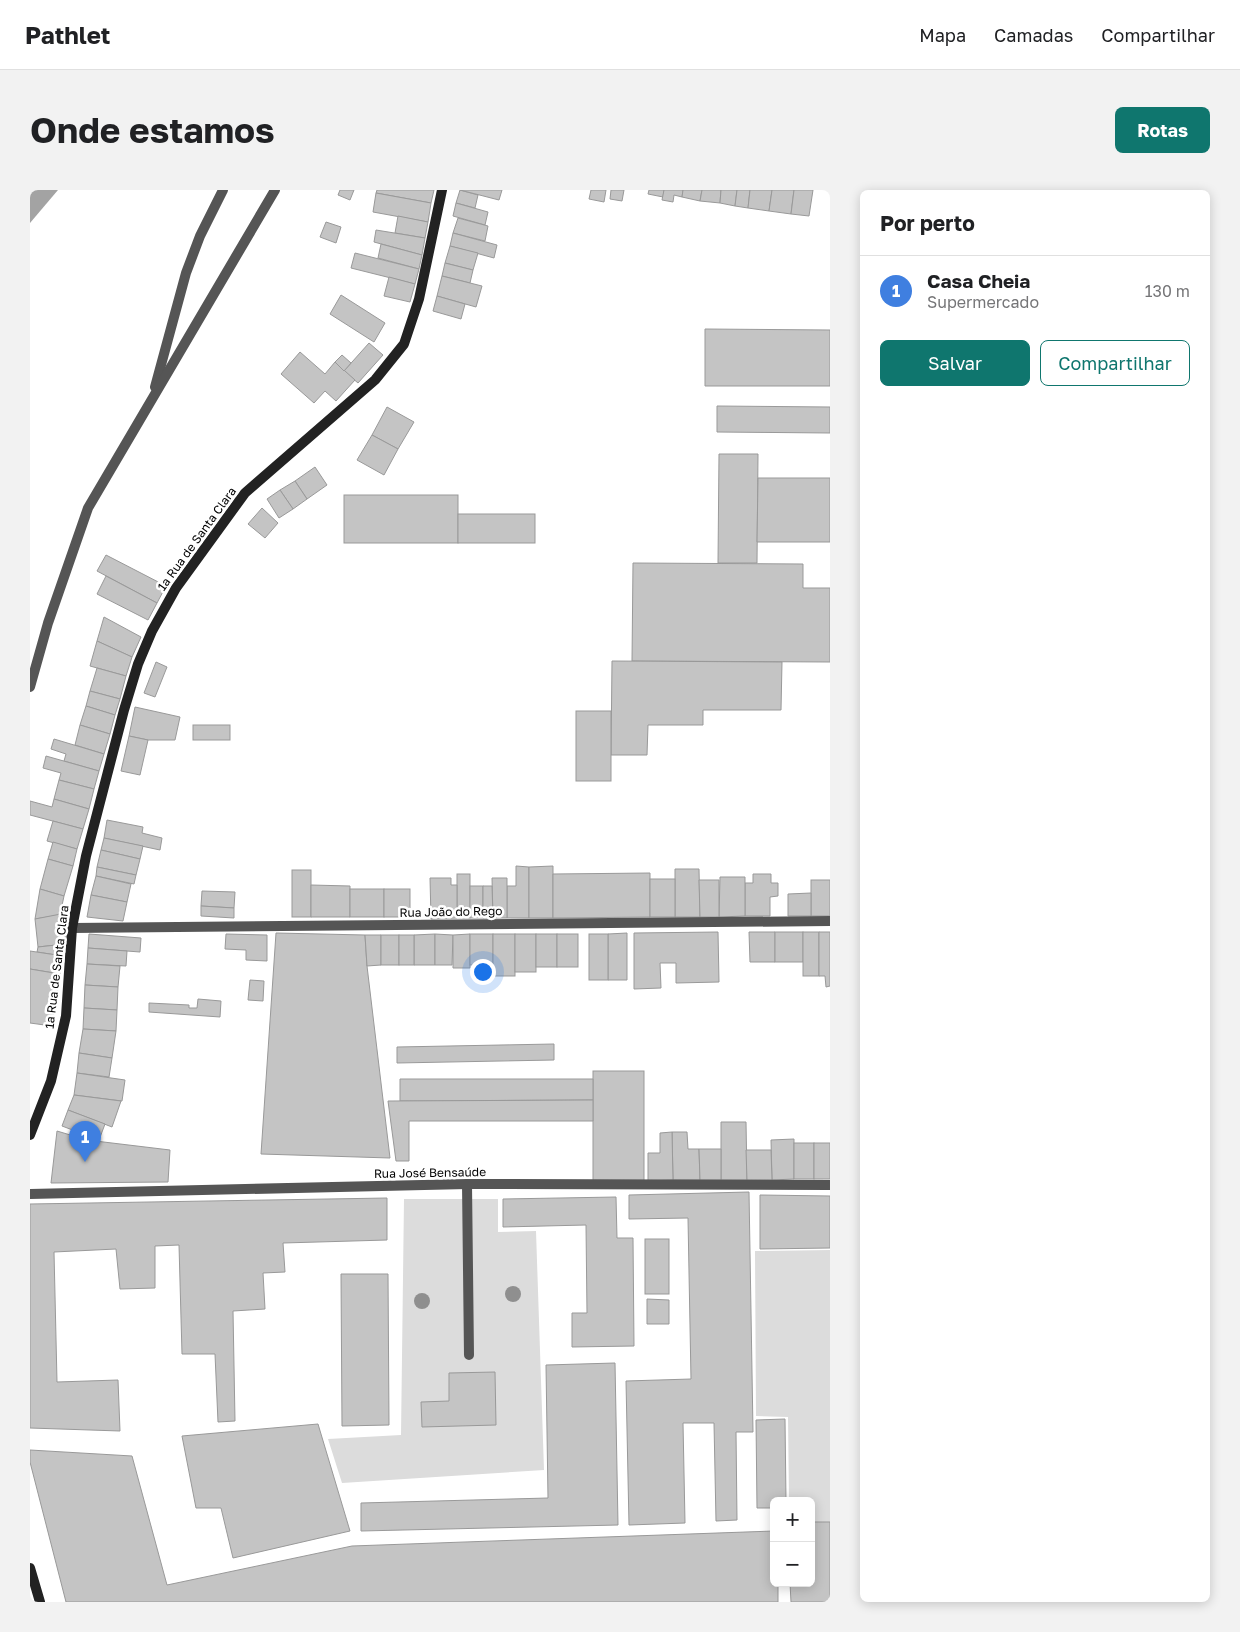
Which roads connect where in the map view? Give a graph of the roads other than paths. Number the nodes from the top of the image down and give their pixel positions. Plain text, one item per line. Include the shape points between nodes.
1 (222, 190) edge
2 (275, 190) edge
3 (442, 190) edge
4 (152, 399) junction
5 (30, 687) edge
6 (830, 921) edge
7 (72, 928) junction
8 (30, 1136) edge
9 (467, 1184) junction
10 (830, 1185) edge
11 (30, 1194) edge
12 (469, 1355) dead end
13 (30, 1568) edge
14 (40, 1602) edge

1 - 4 street via 186,273
2 - 4 street
3 - 7 main road, 1ª Rua de Santa Clara via 419,299 404,344 375,380 246,493 176,588 152,631 124,710 86,856
4 - 5 street via 88,508 48,622
6 - 7 street, Rua João do Rego
7 - 8 main road, 1ª Rua de Santa Clara via 66,1016 51,1081
9 - 10 street, Rua José Bensaúde
9 - 11 street, Rua José Bensaúde
9 - 12 street
13 - 14 main road

